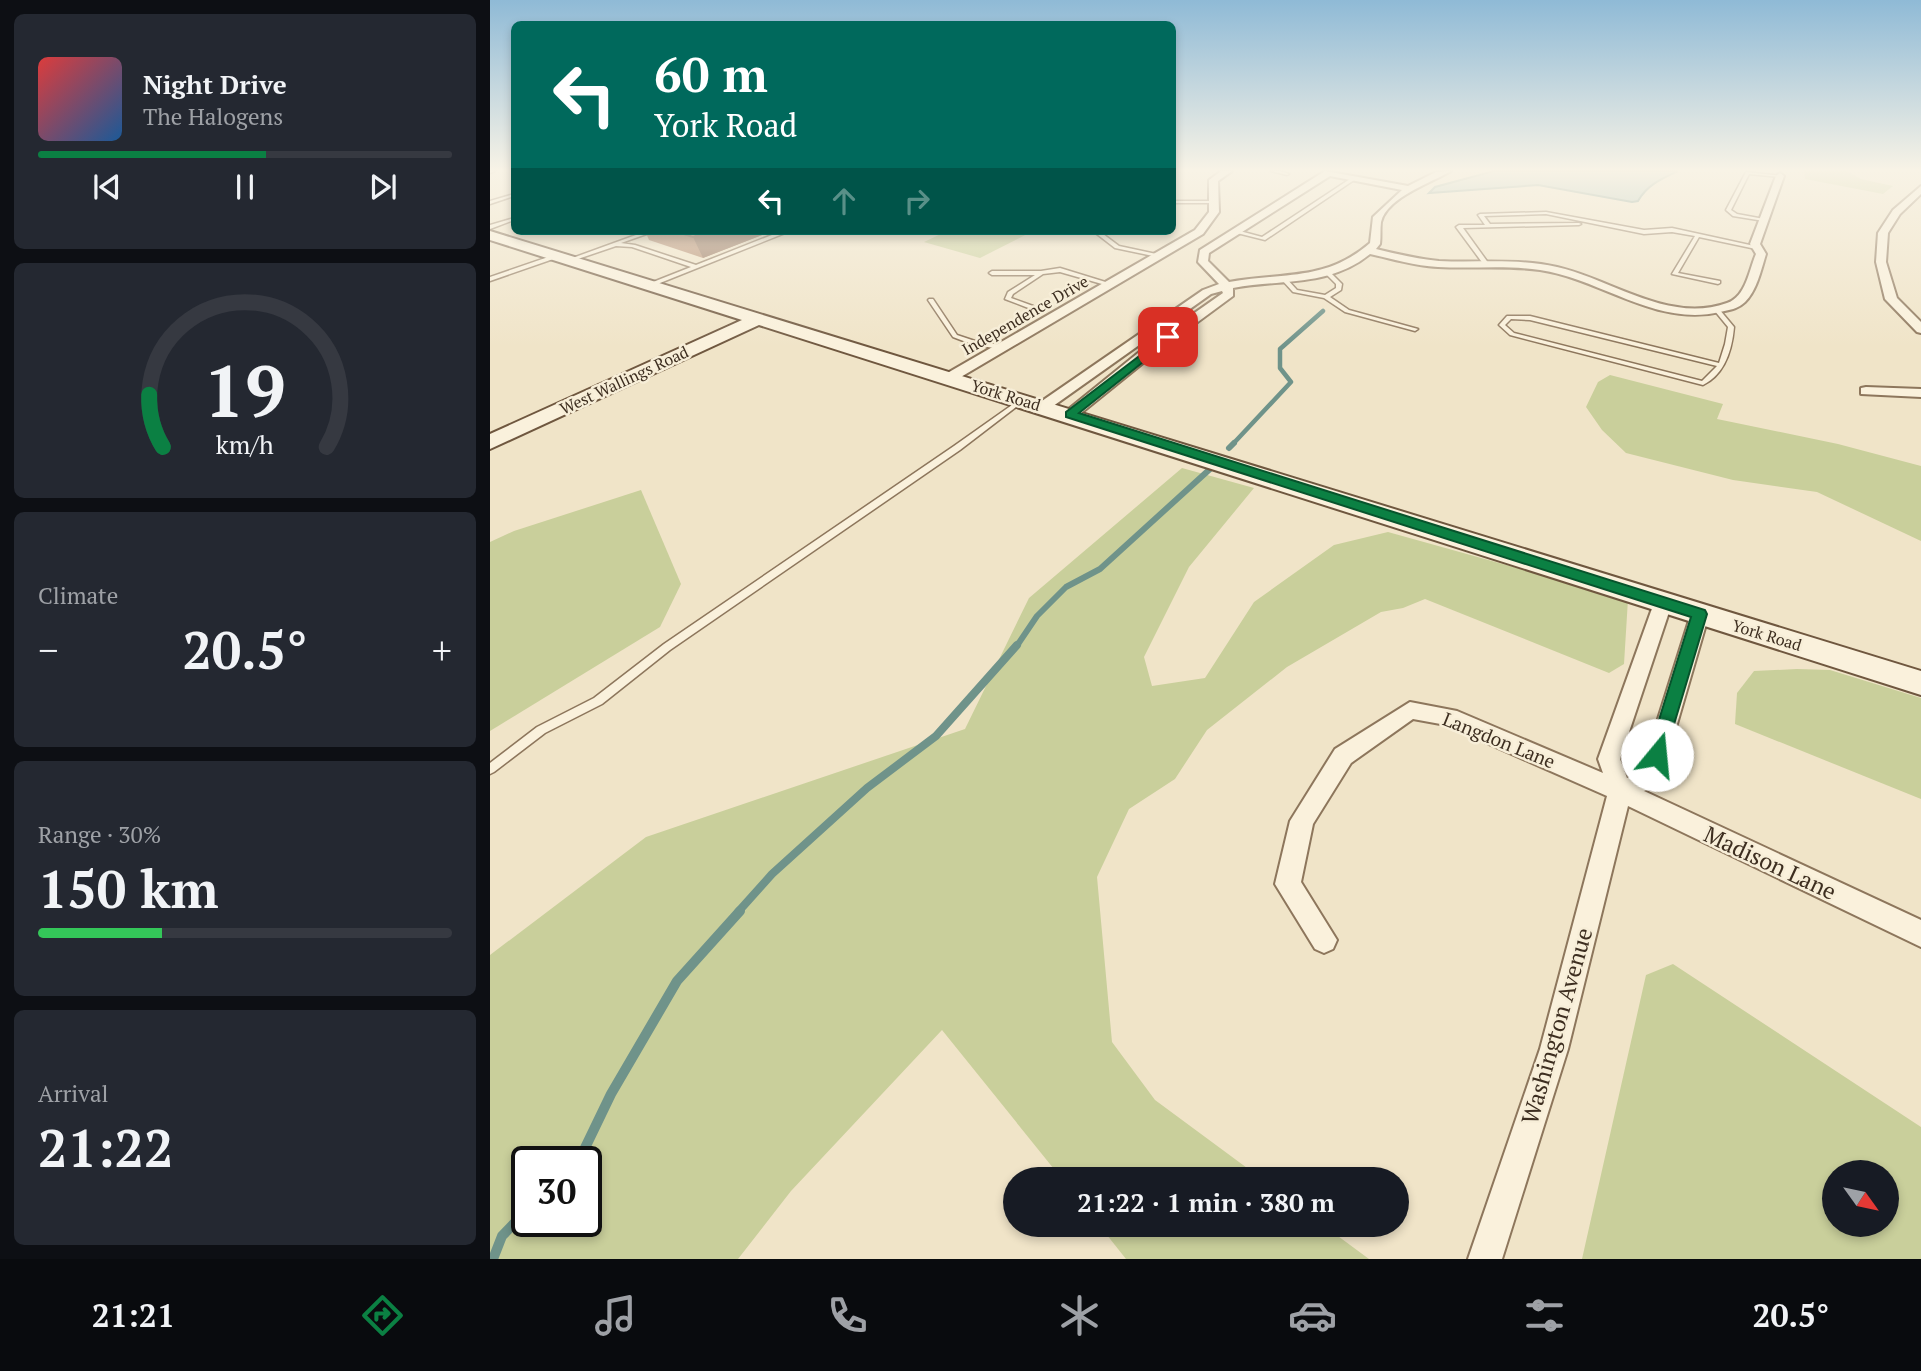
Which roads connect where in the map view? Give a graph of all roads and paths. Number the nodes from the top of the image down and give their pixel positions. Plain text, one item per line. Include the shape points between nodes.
1 (1201, 230) edge
2 (1240, 230) edge
3 (1277, 230) edge
4 (1376, 230) edge
5 (1461, 230) edge
6 (1632, 230) edge
7 (1759, 230) edge
8 (1885, 230) edge
9 (1236, 232) junction
10 (490, 235) edge
11 (641, 235) edge
12 (777, 235) edge
13 (1101, 235) edge
14 (1698, 235) junction
15 (615, 244) junction
16 (1756, 247) junction
17 (1367, 250) junction
18 (1158, 255) junction
19 (563, 258) junction
20 (1486, 264) junction
21 (697, 267) junction
22 (1326, 272) junction
23 (992, 273) dead end
24 (1041, 273) junction
25 (490, 279) edge
26 (1284, 279) junction
27 (1718, 282) dead end
28 (1110, 284) junction
29 (650, 285) junction
30 (1227, 286) junction
31 (1326, 297) junction
32 (931, 300) dead end
33 (1031, 307) dead end
34 (1717, 310) junction
35 (758, 319) junction
36 (1415, 328) dead end
37 (1921, 329) edge
38 (1001, 347) junction
39 (1720, 365) junction
40 (949, 378) junction
41 (1866, 391) dead end
42 (1921, 393) edge
43 (1022, 400) junction
44 (1044, 406) junction
45 (1070, 415) junction
46 (490, 442) edge
47 (1663, 603) junction
48 (1700, 614) junction
49 (1921, 682) edge
50 (490, 769) edge
51 (1620, 791) junction
52 (1921, 934) edge
53 (1324, 940) dead end
54 (1485, 1259) edge

1 - 18 street, Independence Drive
2 - 9 street
3 - 9 lane via 1263,239
4 - 17 street via 1375,244
5 - 20 lane
6 - 14 lane
7 - 16 street
8 - 37 street via 1881,262 1891,299
9 - 30 street via 1204,252 1203,262
10 - 19 street, York Road
11 - 15 lane
12 - 21 lane
13 - 18 lane via 1117,247
14 - 16 lane
14 - 27 lane via 1675,274
15 - 19 lane
15 - 21 lane
16 - 34 street via 1761,254 1743,299
17 - 20 street via 1425,263
17 - 22 street via 1345,266
18 - 28 street, Independence Drive
19 - 25 lane
19 - 29 street, York Road
20 - 34 street via 1558,270 1652,305
21 - 29 lane
22 - 26 street
22 - 31 lane via 1339,289
23 - 24 lane
24 - 28 lane via 1060,270
24 - 33 lane via 1008,299
26 - 30 street
26 - 31 lane via 1295,291
28 - 38 street, Independence Drive
29 - 35 street, York Road
30 - 44 street via 1207,292
30 - 45 street via 1229,293
31 - 36 lane via 1347,311
32 - 38 lane via 955,336
34 - 39 lane via 1731,327 1730,346
35 - 40 street, York Road
35 - 46 street, West Wallings Road
38 - 40 street, Independence Drive
39 - 39 lane via 1716,375 1703,383 1512,334 1502,326 1509,317 1530,318
40 - 43 street, York Road
41 - 42 street
43 - 44 street, York Road
43 - 50 lane via 598,701 541,730
44 - 45 street, York Road
45 - 47 street, York Road
47 - 48 street, York Road
47 - 51 street via 1609,759
48 - 49 street, York Road
48 - 51 street via 1650,779
51 - 52 street, Madison Lane
51 - 53 street, Langdon Lane via 1449,717 1410,710 1343,756 1302,821 1288,884
51 - 54 street, Washington Avenue via 1554,1049

